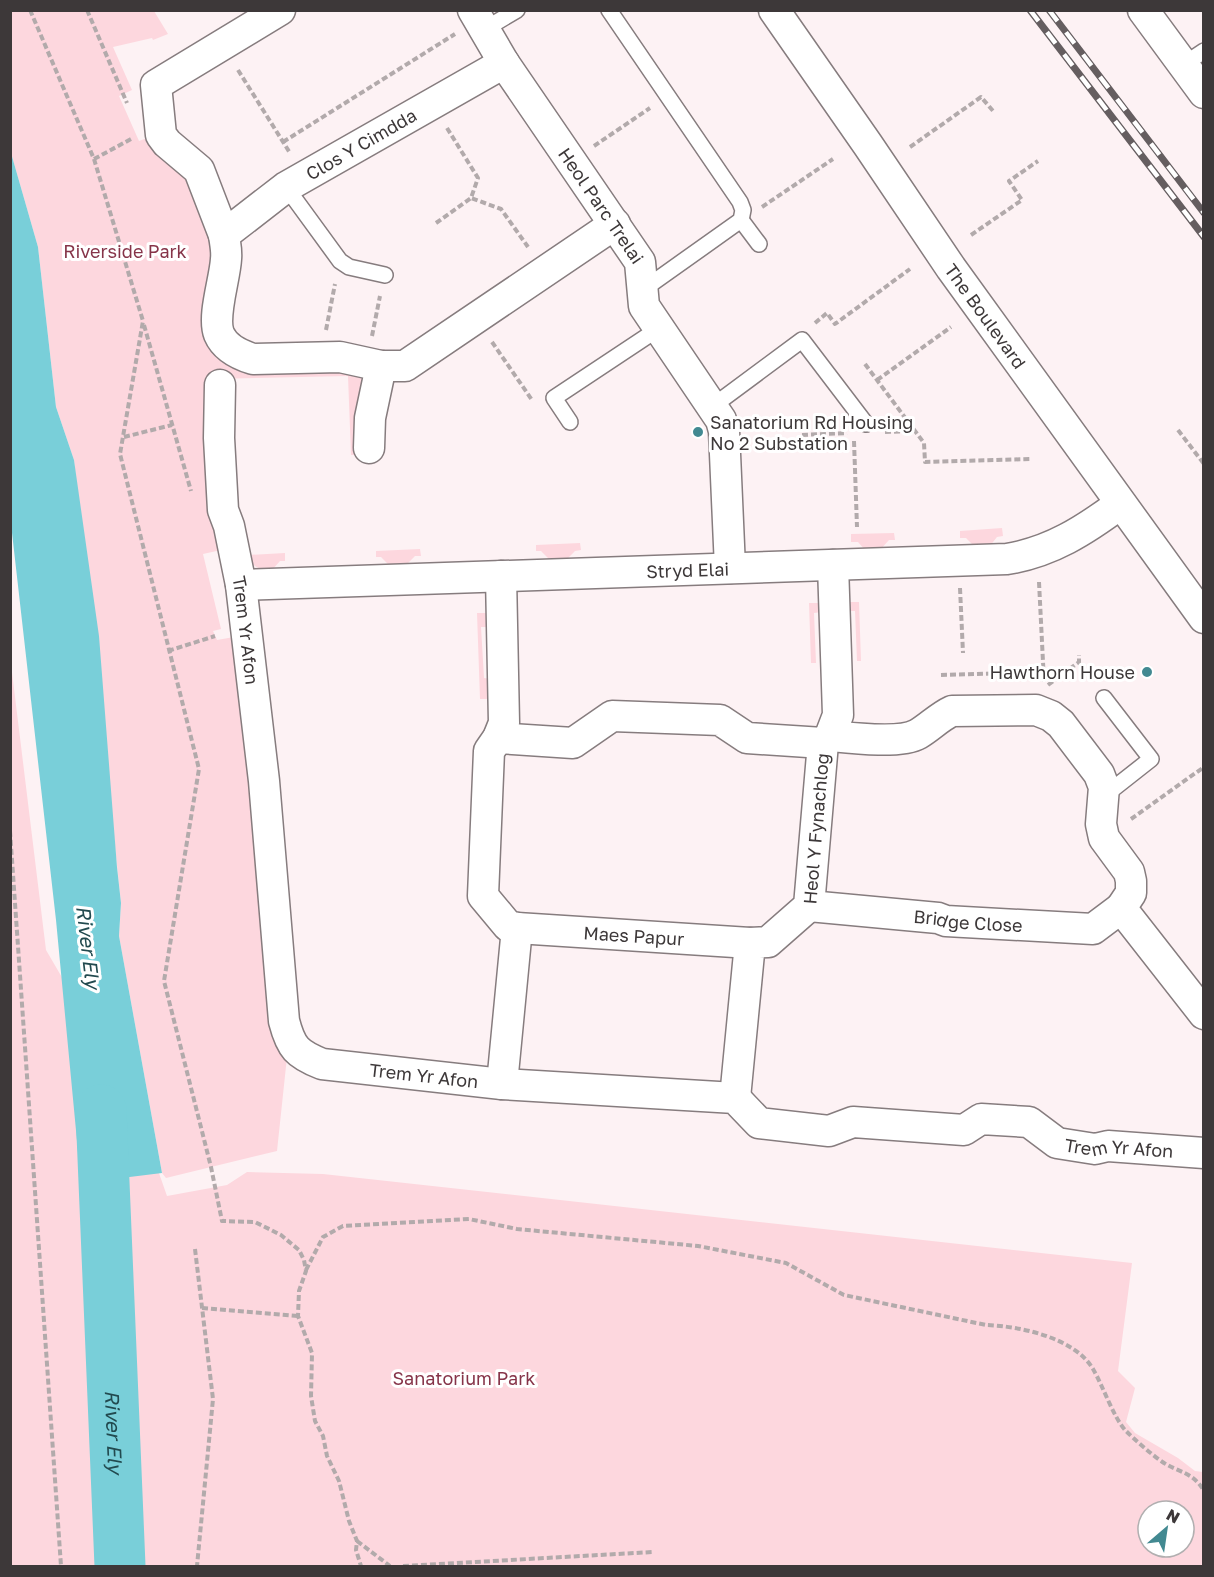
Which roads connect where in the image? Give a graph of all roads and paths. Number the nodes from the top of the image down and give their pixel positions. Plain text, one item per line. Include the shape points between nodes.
1 (30, 10) edge
2 (87, 10) edge
3 (280, 10) edge
4 (517, 10) edge
5 (609, 10) edge
6 (774, 10) edge
7 (1143, 10) edge
8 (472, 24) edge
9 (1193, 58) edge
10 (504, 63) junction
11 (238, 70) dead end
12 (1203, 93) edge
13 (657, 103) dead end
14 (127, 104) dead end
15 (994, 112) dead end
16 (446, 128) dead end
17 (134, 138) dead end
18 (283, 142) junction
19 (910, 147) dead end
20 (591, 148) dead end
21 (292, 158) dead end
22 (94, 159) junction
23 (833, 159) dead end
24 (1038, 160) dead end
25 (286, 187) junction
26 (471, 198) junction
27 (741, 220) junction
28 (435, 223) dead end
29 (615, 224) junction
30 (224, 235) junction
31 (971, 235) dead end
32 (759, 244) dead end
33 (531, 252) dead end
34 (340, 261) junction
35 (910, 269) dead end
36 (385, 275) joint
37 (644, 289) junction
38 (143, 321) junction
39 (951, 327) dead end
40 (658, 329) junction
41 (489, 337) dead end
42 (802, 340) junction
43 (321, 357) junction
44 (374, 364) junction
45 (865, 364) dead end
46 (877, 380) junction
47 (220, 385) dead end
48 (532, 400) dead end
49 (713, 406) junction
50 (570, 422) dead end
51 (172, 425) junction
52 (860, 429) joint
53 (1178, 430) dead end
54 (124, 437) junction
55 (369, 448) dead end
56 (1031, 459) dead end
57 (1203, 464) edge
58 (194, 502) dead end
59 (1120, 504) junction
60 (857, 527) dead end
61 (833, 565) junction
62 (730, 568) junction
63 (501, 576) junction
64 (1039, 580) dead end
65 (241, 585) junction
66 (960, 588) dead end
67 (1203, 618) edge
68 (215, 636) dead end
69 (168, 651) junction
70 (963, 653) dead end
71 (1079, 655) dead end
72 (1043, 672) junction
73 (941, 675) dead end
74 (1104, 698) dead end
75 (498, 738) junction
76 (826, 739) junction
77 (1203, 767) edge
78 (1104, 796) junction
79 (10, 831) edge
80 (1104, 838) junction
81 (809, 906) junction
82 (1121, 908) junction
83 (517, 928) junction
84 (750, 943) junction
85 (1203, 1014) edge
86 (502, 1084) junction
87 (735, 1098) junction
88 (1203, 1153) edge
89 (195, 1249) dead end
90 (306, 1271) junction
91 (202, 1308) junction
92 (298, 1316) junction
93 (1203, 1491) edge
94 (357, 1541) junction
95 (653, 1552) dead end
96 (61, 1566) edge
97 (197, 1566) edge
98 (361, 1566) edge
99 (390, 1566) edge
100 (404, 1566) edge

1 - 22 path
2 - 14 path
3 - 30 street via 156,85 161,135 200,171
4 - 8 lane
5 - 27 lane via 740,202
6 - 59 street, The Boulevard via 951,268
7 - 9 street
8 - 10 street, Heol Parc Trelai
8 - 18 path
9 - 12 street
10 - 25 street, Clos Y Cimdda
10 - 29 street, Heol Parc Trelai
11 - 18 path
13 - 20 path
15 - 19 path via 981,97
16 - 26 path via 478,178
17 - 22 path
18 - 21 path
22 - 38 path
23 - 27 path
24 - 31 path via 1009,181 1022,200
25 - 30 street, Clos Y Cimdda
25 - 34 lane
26 - 28 path
26 - 33 path via 501,209
27 - 32 lane
27 - 37 lane
29 - 37 street, Heol Parc Trelai via 640,262
29 - 44 street via 405,366
30 - 43 street via 226,257 217,324 220,336 240,355 253,359
34 - 36 lane via 349,267
34 - 43 path
35 - 42 path via 835,324 827,313 810,326
36 - 44 path
37 - 40 street, Heol Parc Trelai via 644,306
38 - 51 path
38 - 54 path
39 - 46 path
40 - 49 street, Heol Parc Trelai
40 - 50 lane via 554,398
41 - 48 path
42 - 49 lane
42 - 52 lane
43 - 44 street
44 - 55 street
45 - 46 path
46 - 56 path via 924,443 925,462
47 - 65 street, Trem Yr Afon via 223,510 230,526
49 - 62 street, Heol Parc Trelai via 724,431
51 - 54 path
51 - 58 path
52 - 60 path
53 - 57 path
54 - 69 path via 120,454
59 - 61 street, Stryd Elai via 1054,546 1025,556
59 - 67 street, The Boulevard
61 - 62 street, Stryd Elai
61 - 76 street, Heol Y Fynachlog via 838,715
62 - 63 street, Stryd Elai
63 - 65 street, Stryd Elai
63 - 75 street via 504,723
64 - 72 path
65 - 86 street, Trem Yr Afon via 268,816 284,1021 292,1046 322,1064
66 - 70 path
68 - 69 path
69 - 90 path via 199,769 164,981 222,1221 255,1222 281,1235 299,1250
71 - 72 path via 1079,662 1045,687
72 - 73 path
74 - 78 lane via 1151,759
75 - 76 street via 573,743 612,716 720,720 747,738
75 - 83 street via 489,751 483,896 508,926
76 - 78 street via 906,739 952,711 1036,710 1061,724 1100,774
76 - 81 street, Heol Y Fynachlog
77 - 80 path
78 - 80 street
79 - 96 path
80 - 82 street via 1129,872 1131,893
81 - 82 street, Bridge Close via 946,921 1093,929
81 - 84 street, Heol Y Fynachlog via 768,942
82 - 85 street
83 - 84 street, Maes Papur
83 - 86 street
84 - 87 street
86 - 87 street, Trem Yr Afon
87 - 88 street, Trem Yr Afon via 759,1124 829,1131 853,1122 964,1130 981,1119 1029,1122 1057,1143 1095,1149 1108,1146
89 - 91 path
90 - 92 path via 299,1292
90 - 93 path via 323,1237 343,1226 469,1219 517,1229 698,1246 786,1263 844,1295 986,1325 1007,1325 1056,1340 1082,1355 1092,1367 1124,1428 1164,1463 1198,1482
91 - 92 path
91 - 97 path via 213,1400
92 - 94 path via 312,1353 315,1421
94 - 98 path
94 - 99 path
95 - 100 path

